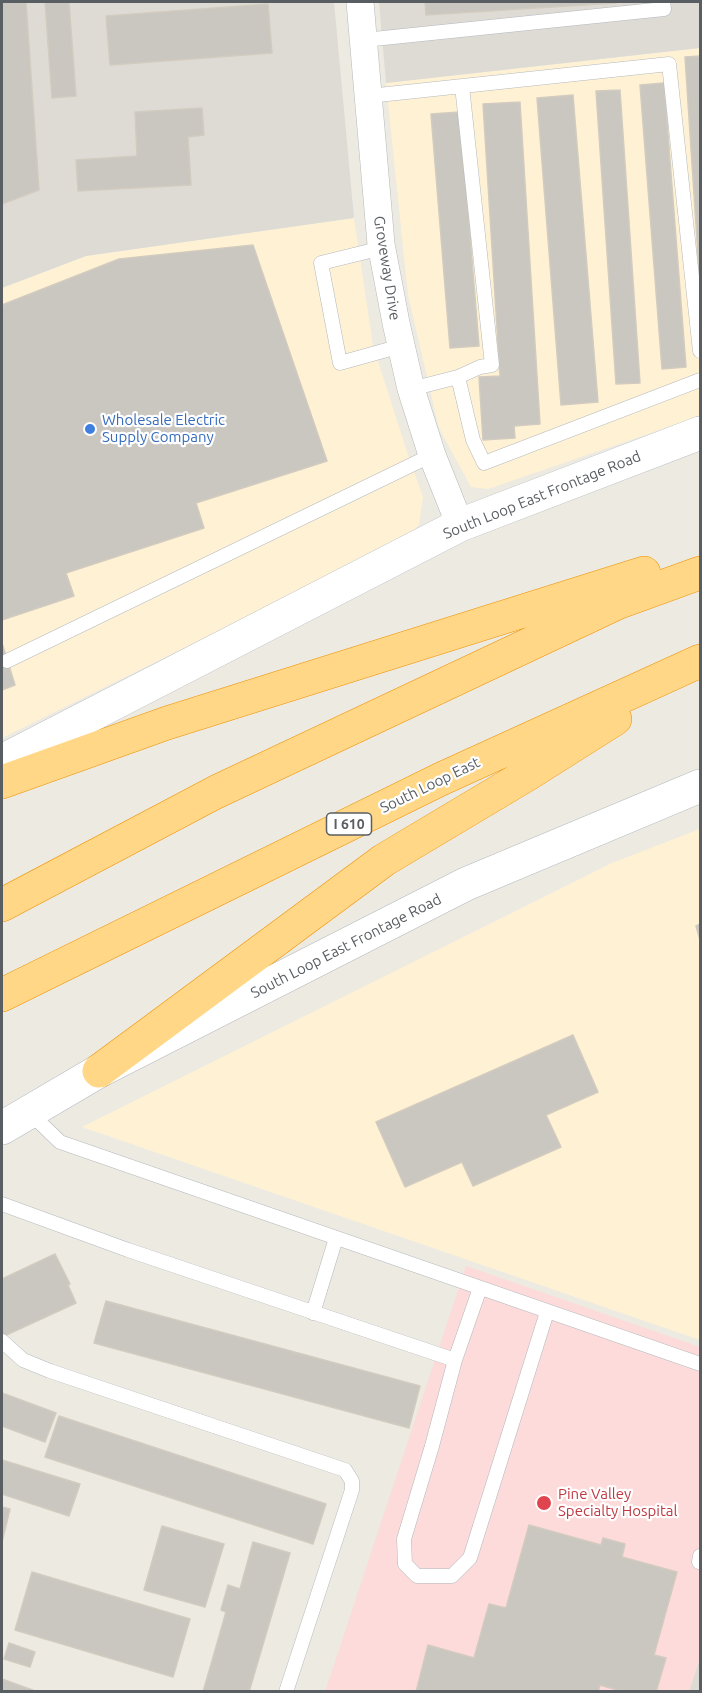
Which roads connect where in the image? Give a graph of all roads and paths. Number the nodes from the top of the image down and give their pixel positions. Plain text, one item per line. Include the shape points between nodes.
1 (360, 2) edge
2 (663, 2) edge
3 (364, 40) junction
4 (462, 86) junction
5 (369, 96) junction
6 (382, 249) junction
7 (401, 346) junction
8 (700, 351) edge
9 (458, 377) junction
10 (700, 380) edge
11 (411, 389) junction
12 (700, 433) edge
13 (432, 455) junction
14 (460, 525) junction
15 (700, 559) edge
16 (700, 573) edge
17 (8, 662) dead end
18 (700, 663) edge
19 (2, 762) edge
20 (2, 782) edge
21 (700, 786) edge
22 (2, 905) edge
23 (2, 995) edge
24 (99, 1071) junction
25 (29, 1112) junction
26 (2, 1128) edge
27 (2, 1204) edge
28 (336, 1238) junction
29 (480, 1288) junction
30 (547, 1312) junction
31 (313, 1313) junction
32 (2, 1341) edge
33 (454, 1360) junction
34 (700, 1364) edge
35 (286, 1692) edge

1 - 3 street, Groveway Drive
2 - 3 lane via 664,9
3 - 5 street, Groveway Drive
4 - 5 lane
4 - 8 lane via 669,64
4 - 9 lane via 492,365
5 - 6 street, Groveway Drive
6 - 7 street, Groveway Drive
6 - 7 lane via 321,263 340,363
7 - 11 street, Groveway Drive
9 - 10 lane via 473,440 484,463
9 - 11 lane
11 - 13 street, Groveway Drive
12 - 14 main road, South Loop East Frontage Road
13 - 14 street, Groveway Drive
13 - 17 lane
14 - 19 main road, South Loop East Frontage Road
15 - 20 highway via 626,578 178,719
16 - 22 highway via 617,603 216,792
18 - 23 highway, South Loop East / I 610 via 441,779
18 - 24 highway via 528,774 384,860
21 - 24 main road, South Loop East Frontage Road via 466,884
24 - 25 main road, South Loop East Frontage Road
25 - 26 main road, South Loop East Frontage Road
25 - 28 lane via 60,1142
27 - 31 lane
28 - 29 lane
28 - 31 lane
29 - 30 lane
29 - 33 lane
30 - 33 lane via 470,1558 452,1576 417,1576 405,1564 404,1539
30 - 34 lane
31 - 33 lane
32 - 35 lane via 23,1360 50,1371 345,1470 352,1490

